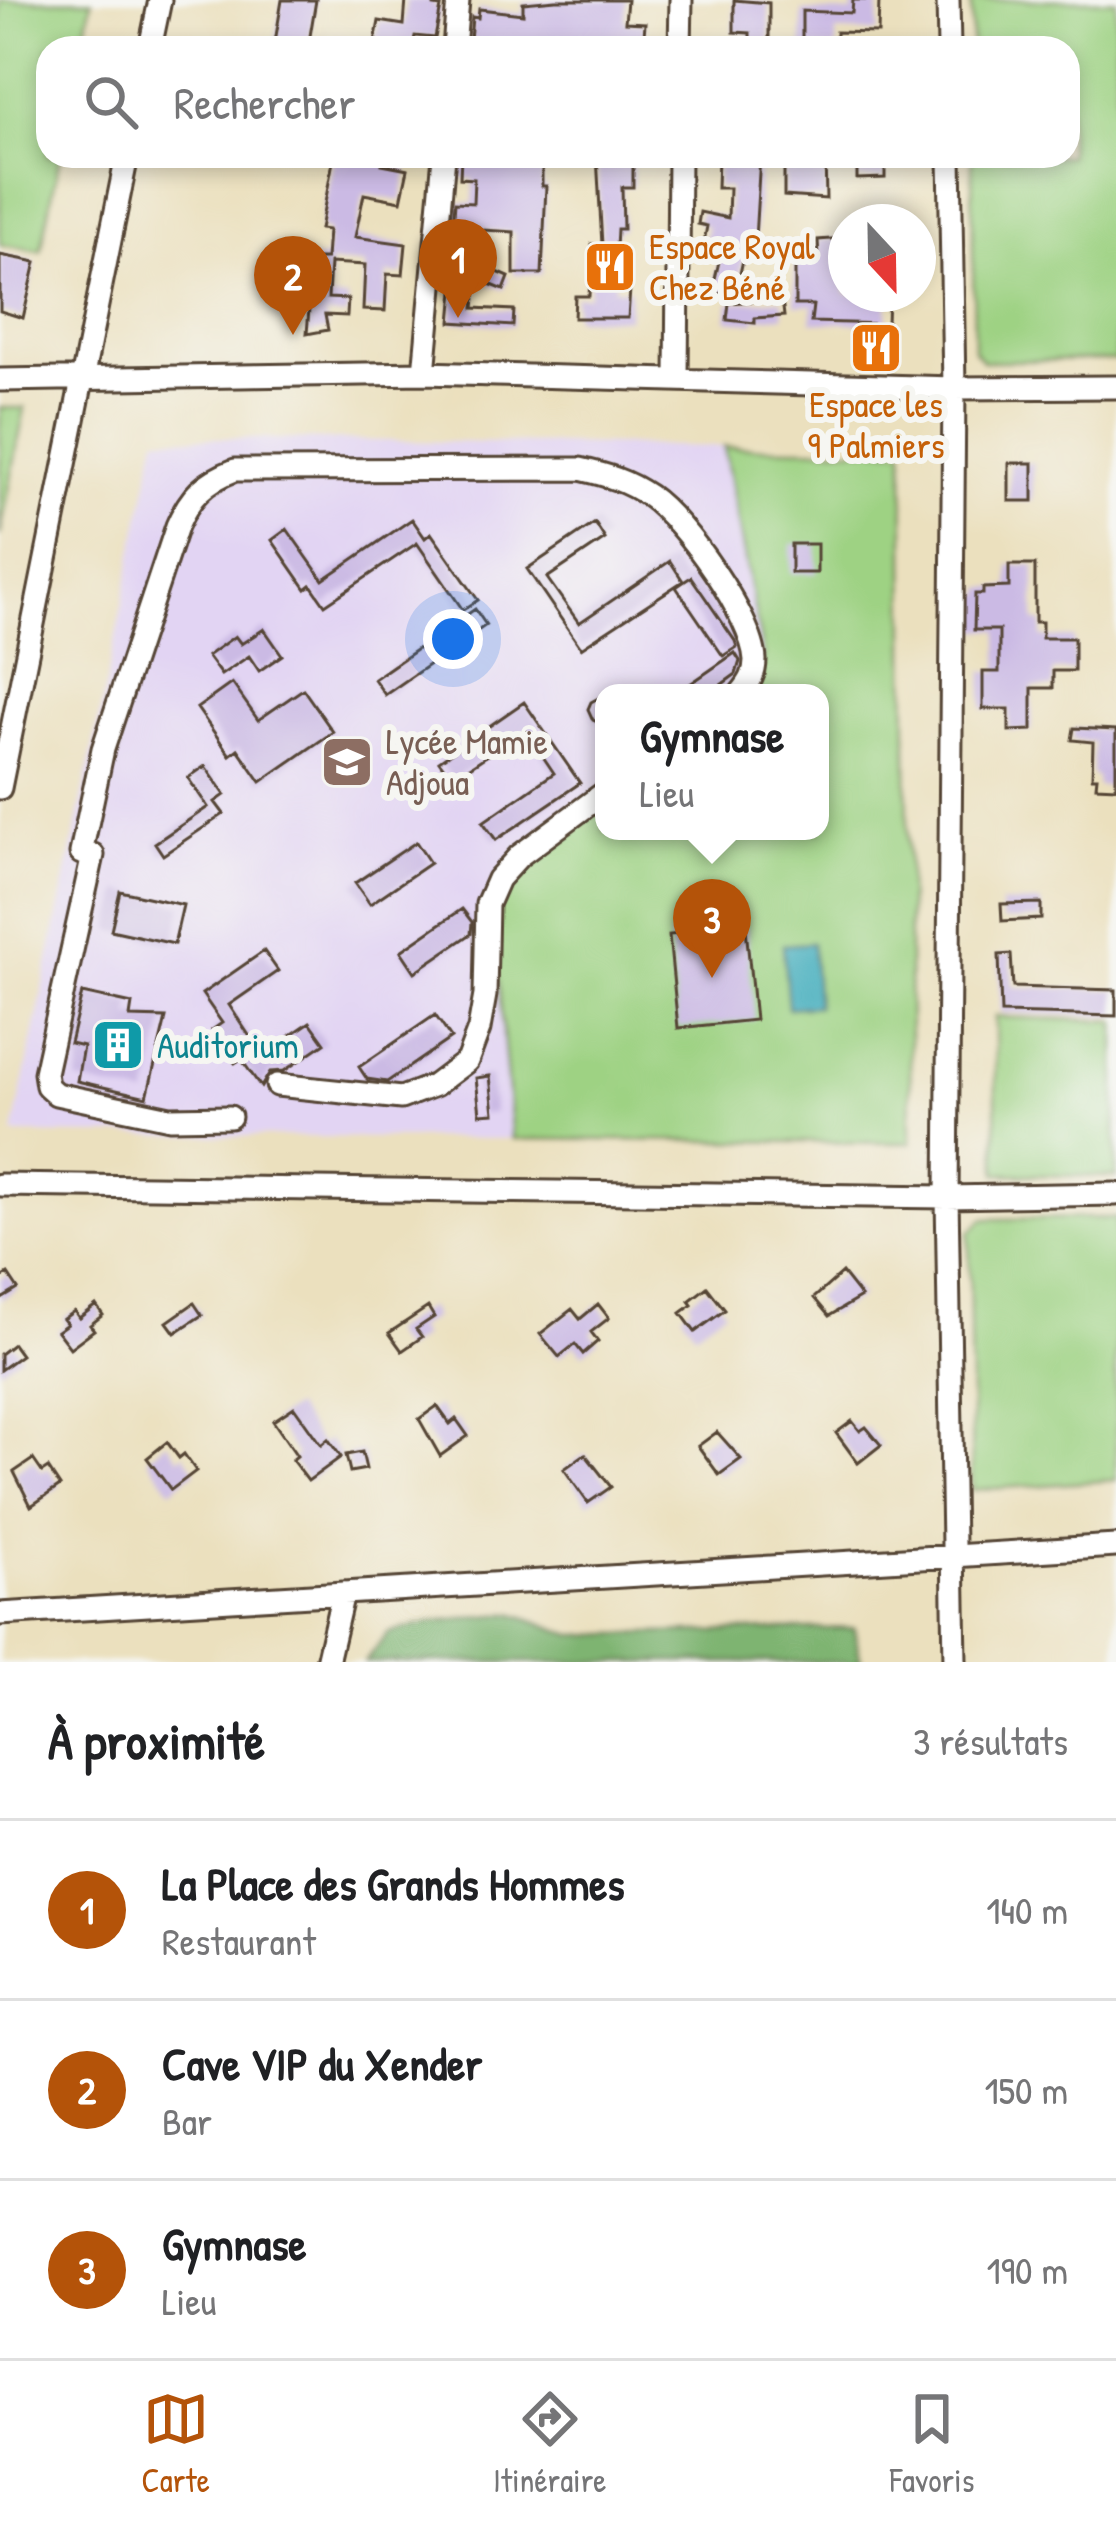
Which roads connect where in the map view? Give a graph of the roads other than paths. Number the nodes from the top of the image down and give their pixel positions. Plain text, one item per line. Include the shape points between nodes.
1 (160, 0) edge
2 (458, 0) edge
3 (681, 0) edge
4 (948, 0) edge
5 (152, 36) edge
6 (455, 36) edge
7 (680, 36) edge
8 (949, 36) edge
9 (124, 168) edge
10 (443, 168) edge
11 (679, 168) edge
12 (950, 168) edge
13 (424, 374) junction
14 (677, 378) junction
15 (0, 380) edge
16 (80, 381) junction
17 (1116, 387) edge
18 (954, 388) junction
19 (748, 684) edge
20 (0, 788) edge
21 (595, 801) edge
22 (277, 1084) dead end
23 (230, 1118) dead end
24 (0, 1185) edge
25 (1116, 1195) edge
26 (947, 1196) junction
27 (1116, 1546) edge
28 (955, 1556) junction
29 (343, 1594) junction
30 (0, 1614) edge
31 (327, 1662) edge
32 (955, 1662) edge

1 - 5 street
2 - 6 street
3 - 7 street
4 - 8 street
9 - 16 street
10 - 13 street
11 - 14 street
12 - 18 street
13 - 14 street
13 - 16 street
14 - 18 street
15 - 16 street
16 - 20 street
17 - 18 street
18 - 26 street
19 - 23 street via 755,657 748,628 689,535 654,499 617,477 580,469 235,470 200,488 177,526 103,749 46,1073 56,1094 170,1118
21 - 22 street via 498,879 487,904 485,995 467,1061 401,1098
24 - 26 street
25 - 26 street
26 - 28 street
27 - 28 street
28 - 29 street
28 - 32 street
29 - 30 street
29 - 31 street

